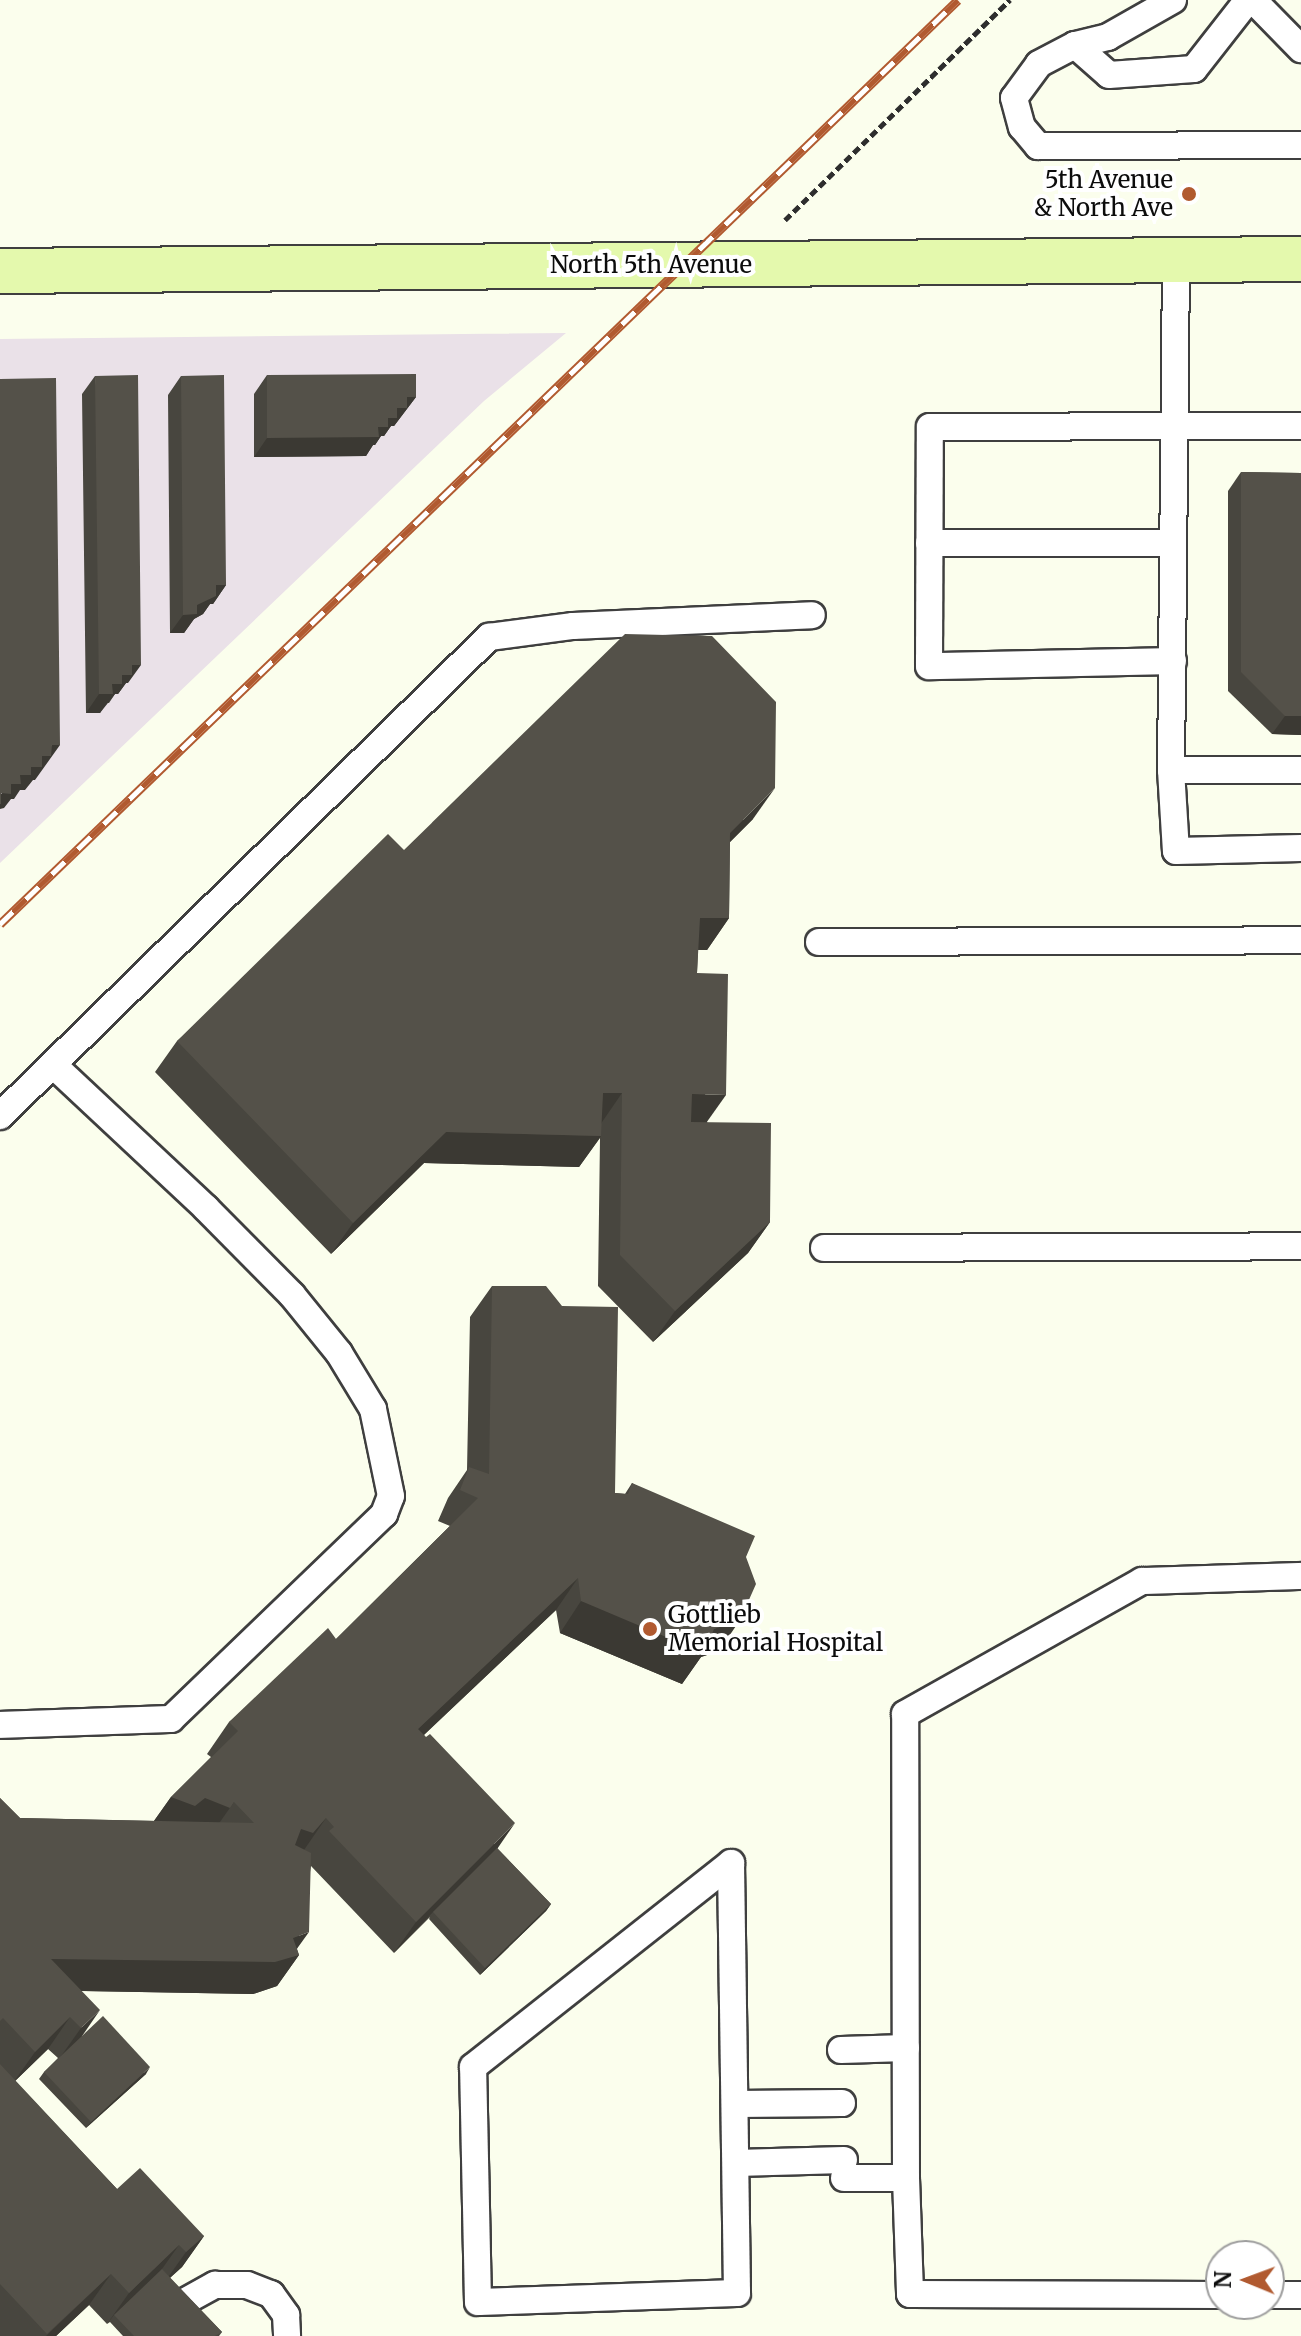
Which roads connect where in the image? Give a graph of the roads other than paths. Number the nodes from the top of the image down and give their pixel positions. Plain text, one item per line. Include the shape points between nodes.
1 (1173, 0) edge
2 (1075, 45) junction
3 (1301, 49) edge
4 (1301, 145) edge
5 (1301, 259) edge
6 (1176, 261) junction
7 (0, 271) edge
8 (1175, 424) junction
9 (1301, 426) edge
10 (929, 543) junction
11 (1173, 543) junction
12 (812, 615) dead end
13 (1173, 661) junction
14 (1171, 770) junction
15 (1301, 770) edge
16 (1301, 848) edge
17 (1301, 940) edge
18 (819, 942) dead end
19 (53, 1065) junction
20 (0, 1116) edge
21 (1301, 1246) edge
22 (824, 1248) dead end
23 (1301, 1576) edge
24 (0, 1725) edge
25 (906, 2048) junction
26 (841, 2050) dead end
27 (842, 2103) dead end
28 (736, 2104) junction
29 (736, 2163) junction
30 (906, 2178) junction
31 (1205, 2295) edge
32 (182, 2303) edge
33 (287, 2336) edge

1 - 2 lane via 1108,37
2 - 3 lane via 1109,75 1194,69 1244,5 1255,2
2 - 4 lane via 1039,64 1014,98 1022,127 1038,146
5 - 6 street, North 5th Avenue
6 - 7 street, North 5th Avenue
6 - 8 lane
8 - 9 lane
8 - 10 lane via 930,427
8 - 11 lane
10 - 11 lane
10 - 13 lane via 929,666
11 - 13 lane
12 - 19 lane via 573,626 489,637
13 - 14 lane
14 - 15 lane
14 - 16 lane via 1176,851
17 - 18 lane
19 - 20 lane
19 - 24 lane via 206,1208 292,1295 339,1353 373,1409 391,1496 384,1514 171,1719
21 - 22 lane
23 - 25 lane via 1142,1581 905,1714
25 - 26 lane
25 - 30 lane
27 - 28 lane
28 - 29 lane
28 - 29 lane via 731,1863 473,2067 478,2302 737,2293
29 - 30 lane
30 - 31 lane via 910,2294
32 - 33 lane via 215,2285 247,2285 271,2294 286,2315

